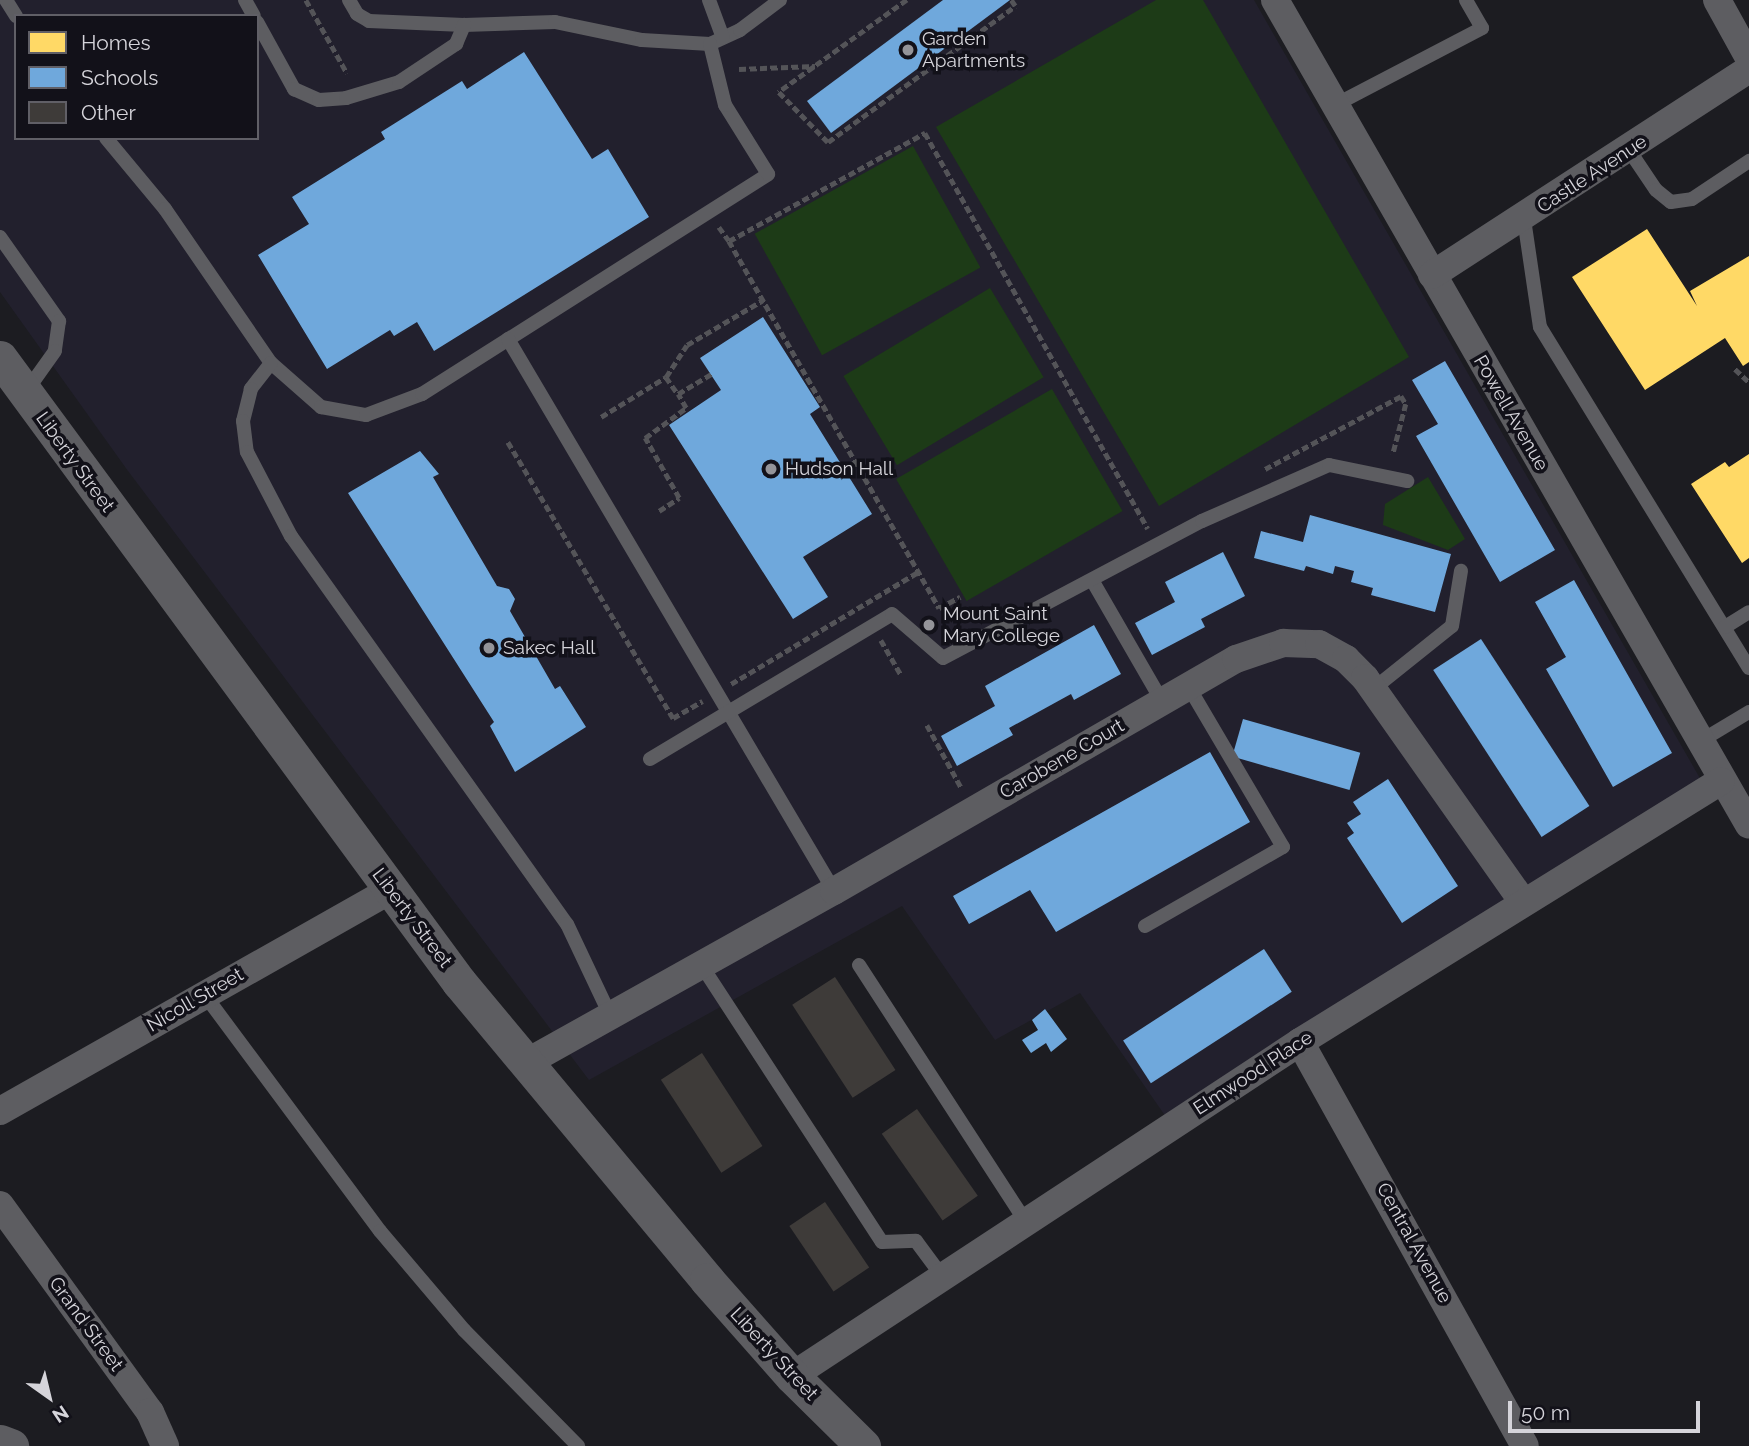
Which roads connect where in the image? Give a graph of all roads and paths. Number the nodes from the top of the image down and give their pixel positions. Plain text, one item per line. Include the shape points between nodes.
1 (306, 0) edge
2 (349, 0) edge
3 (709, 0) edge
4 (780, 0) edge
5 (907, 0) edge
6 (1011, 0) edge
7 (1466, 0) edge
8 (1717, 0) edge
9 (1281, 2) edge
10 (464, 25) junction
11 (259, 26) edge
12 (716, 41) junction
13 (1749, 58) edge
14 (815, 66) junction
15 (739, 69) dead end
16 (1749, 69) edge
17 (347, 73) dead end
18 (1335, 105) junction
19 (108, 140) edge
20 (1629, 150) junction
21 (1749, 161) edge
22 (1524, 219) junction
23 (717, 223) dead end
24 (0, 237) edge
25 (729, 241) junction
26 (1432, 275) junction
27 (763, 300) junction
28 (508, 339) junction
29 (0, 358) edge
30 (271, 363) junction
31 (1735, 369) dead end
32 (711, 374) dead end
33 (667, 377) junction
34 (1749, 382) edge
35 (25, 393) junction
36 (678, 394) junction
37 (601, 416) dead end
38 (1407, 481) dead end
39 (659, 511) dead end
40 (1150, 531) dead end
41 (1461, 571) dead end
42 (1092, 580) junction
43 (960, 597) dead end
44 (1749, 612) edge
45 (1725, 627) junction
46 (879, 636) dead end
47 (1749, 668) edge
48 (901, 674) dead end
49 (1188, 686) junction
50 (1372, 690) junction
51 (1161, 701) junction
52 (728, 710) junction
53 (1749, 712) edge
54 (927, 725) dead end
55 (1699, 743) junction
56 (650, 759) dead end
57 (1721, 781) junction
58 (974, 784) dead end
59 (1749, 825) edge
60 (391, 890) junction
61 (834, 891) junction
62 (1523, 902) junction
63 (1145, 926) dead end
64 (701, 963) junction
65 (859, 965) dead end
66 (204, 994) junction
67 (610, 1015) junction
68 (1300, 1042) junction
69 (524, 1063) junction
70 (0, 1111) edge
71 (0, 1205) edge
72 (1026, 1222) junction
73 (942, 1276) junction
74 (792, 1376) junction
75 (0, 1442) edge
76 (11, 1446) edge
77 (165, 1446) edge
78 (578, 1446) edge
79 (863, 1446) edge
80 (1525, 1446) edge

1 - 17 path
2 - 10 lane via 357,14 369,21
3 - 12 lane
4 - 12 lane
5 - 14 path
6 - 14 path via 1015,6 828,142 779,92
7 - 18 lane via 1482,28
8 - 13 street
9 - 18 street, Powell Avenue
10 - 11 lane via 456,44 399,82 346,98 319,100 294,89
10 - 12 lane via 555,22 642,40
12 - 28 lane via 725,105 768,174
14 - 15 path
16 - 20 street, Castle Avenue
18 - 26 street, Powell Avenue
19 - 30 lane via 165,209
20 - 21 lane via 1656,190 1671,202 1692,199
20 - 22 street, Castle Avenue
22 - 26 street, Castle Avenue
22 - 45 lane via 1540,327
23 - 25 path
24 - 35 lane via 59,321 55,352
25 - 27 path
25 - 40 path via 925,132
26 - 55 street, Powell Avenue
27 - 33 path via 687,345
27 - 43 path via 939,608
28 - 30 lane via 422,394 366,415 321,407
28 - 52 lane
29 - 35 street, Liberty Street
30 - 67 lane via 251,389 243,421 253,464 291,536 567,923
31 - 34 path
32 - 36 path
33 - 36 path
33 - 37 path
35 - 60 street, Liberty Street
36 - 39 path via 686,408 645,438 679,498
38 - 42 lane via 1329,465 1202,521
41 - 50 lane via 1452,626
42 - 51 lane
42 - 52 lane via 943,659 892,614
44 - 45 lane
45 - 47 lane
46 - 48 path
49 - 50 street, Carobene Court via 1236,659 1283,643 1319,644 1346,659
49 - 51 street, Carobene Court
49 - 63 lane via 1283,847
50 - 62 street, Carobene Court
51 - 61 street, Carobene Court
52 - 56 lane
52 - 61 lane
53 - 55 lane
54 - 58 path via 963,791
55 - 57 street, Powell Avenue
57 - 59 street, Powell Avenue
57 - 62 street, Elmwood Place
60 - 66 street, Nicoll Street
60 - 69 street, Liberty Street
61 - 64 street, Carobene Court
62 - 68 street, Elmwood Place
64 - 67 street, Carobene Court
64 - 73 lane via 882,1242 916,1241
65 - 72 lane
66 - 70 street, Nicoll Street
66 - 78 lane via 380,1231 464,1330
67 - 69 street, Carobene Court
68 - 72 street, Elmwood Place
68 - 80 street, Central Avenue
69 - 74 street, Liberty Street
71 - 77 street, Grand Street via 150,1412
72 - 73 street, Elmwood Place
73 - 74 street, Elmwood Place
74 - 79 street, Liberty Street
75 - 76 street

